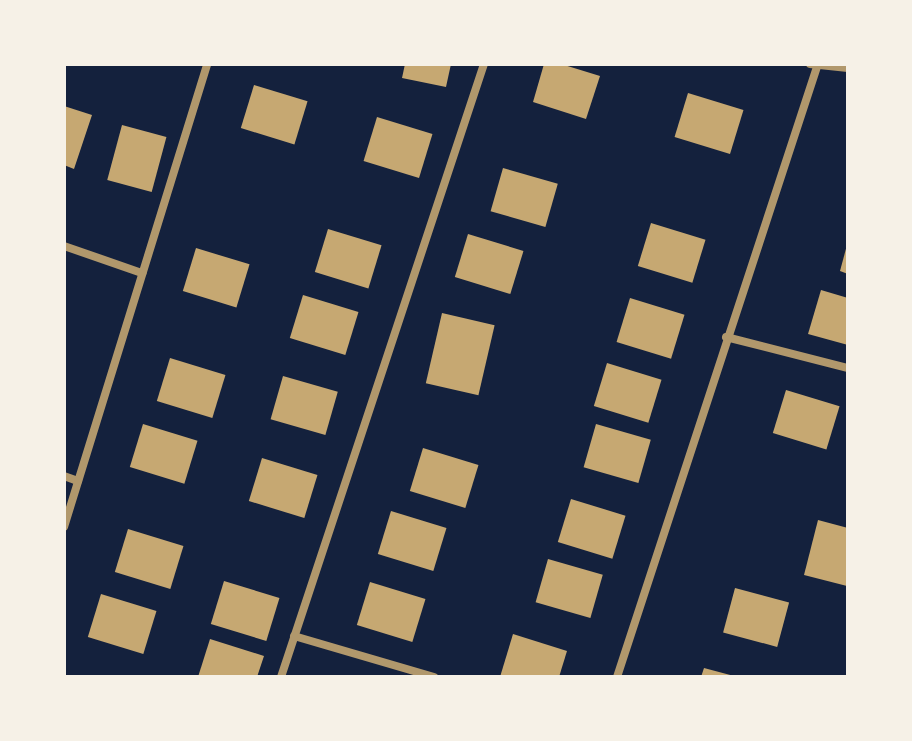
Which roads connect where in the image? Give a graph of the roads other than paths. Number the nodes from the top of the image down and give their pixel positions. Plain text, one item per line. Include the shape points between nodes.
1 (207, 64) edge
2 (484, 64) edge
3 (815, 65) edge
4 (848, 68) edge
5 (64, 246) edge
6 (142, 273) junction
7 (726, 337) junction
8 (848, 368) edge
9 (64, 476) edge
10 (78, 481) junction
11 (64, 527) edge
12 (294, 636) junction
13 (281, 677) edge
14 (434, 677) edge
15 (617, 677) edge

1 - 6 street
2 - 12 street
3 - 4 street
3 - 7 street
5 - 6 street
6 - 10 street
7 - 8 street
7 - 15 street
9 - 10 street
10 - 11 street
12 - 13 street
12 - 14 street

